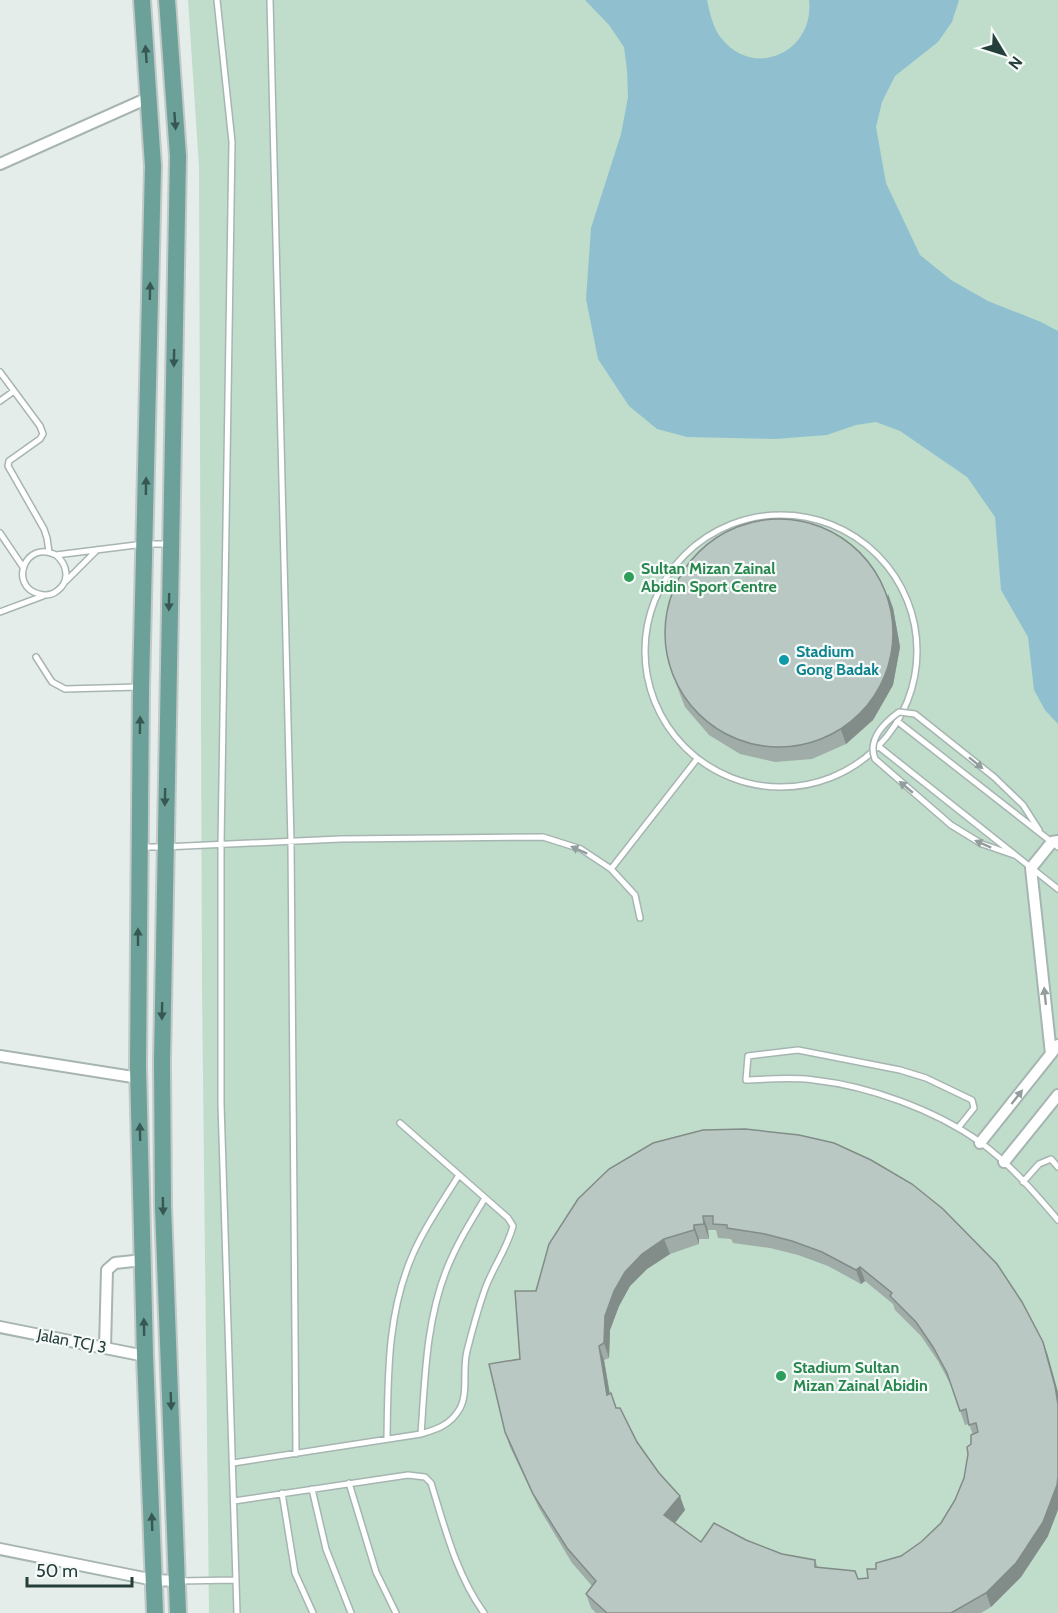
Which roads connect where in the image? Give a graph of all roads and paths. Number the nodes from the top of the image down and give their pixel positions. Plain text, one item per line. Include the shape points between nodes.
1 (142, 0) edge
2 (167, 0) edge
3 (217, 0) edge
4 (270, 0) edge
5 (148, 98) junction
6 (0, 164) edge
7 (0, 372) edge
8 (14, 391) junction
9 (0, 401) edge
10 (0, 533) edge
11 (144, 544) junction
12 (170, 544) junction
13 (97, 550) junction
14 (49, 552) junction
15 (56, 555) junction
16 (23, 567) junction
17 (64, 583) junction
18 (44, 595) junction
19 (0, 612) edge
20 (36, 657) dead end
21 (141, 687) junction
22 (897, 721) junction
23 (878, 746) junction
24 (697, 759) junction
25 (1040, 832) junction
26 (291, 842) junction
27 (1056, 843) edge
28 (221, 845) junction
29 (138, 846) junction
30 (164, 848) junction
31 (1018, 857) junction
32 (611, 868) junction
33 (1031, 868) junction
34 (1058, 889) edge
35 (640, 918) dead end
36 (1054, 1050) edge
37 (0, 1056) edge
38 (139, 1078) junction
39 (1058, 1095) edge
40 (400, 1123) dead end
41 (958, 1128) junction
42 (980, 1143) junction
43 (1004, 1162) junction
44 (1058, 1167) edge
45 (459, 1175) junction
46 (1023, 1182) junction
47 (485, 1198) junction
48 (1058, 1220) edge
49 (142, 1260) junction
50 (0, 1327) edge
51 (105, 1348) junction
52 (145, 1356) junction
53 (421, 1434) junction
54 (387, 1439) junction
55 (296, 1454) junction
56 (232, 1463) junction
57 (349, 1483) junction
58 (312, 1489) junction
59 (282, 1493) junction
60 (234, 1501) junction
61 (0, 1549) edge
62 (236, 1580) junction
63 (154, 1581) junction
64 (177, 1581) junction
65 (154, 1613) edge
66 (178, 1613) edge
67 (237, 1613) edge
68 (313, 1613) edge
69 (351, 1613) edge
70 (396, 1613) edge
71 (484, 1613) edge

5 -> 1 main road
2 -> 12 main road via 178,156
3 - 28 lane via 232,142
4 - 26 lane
5 - 6 street
11 -> 5 main road via 153,166
7 - 8 lane
8 - 9 lane
8 - 14 lane via 43,434 9,461 8,466 44,529
10 - 16 lane
11 - 12 lane
11 - 13 lane
11 - 21 main road
12 -> 30 main road
13 - 15 lane
13 - 17 lane
14 - 15 lane
14 - 16 lane via 31,556
15 - 17 lane via 66,571
16 - 18 lane via 27,586
17 - 18 lane via 56,592
18 - 19 lane
20 - 21 lane via 52,682 65,689
29 -> 21 main road
22 - 23 lane
22 - 24 lane via 913,682 916,636 910,606 888,566 854,535 826,522 781,515 751,518 722,528 685,555 661,588 649,619 645,648 650,690 668,728
22 - 25 lane
23 - 24 lane via 849,769 819,782 786,787 741,782
23 - 31 lane
24 - 32 lane
25 - 27 lane
31 -> 25 lane, bridge via 982,844 951,825 875,759 873,740 883,727 899,712 915,714 994,777 1023,805
26 - 28 lane
32 -> 26 lane via 581,849 543,837
26 - 55 lane
27 - 33 street
28 - 30 lane
28 - 56 lane via 221,1104
29 - 30 lane
38 -> 29 main road
30 -> 64 main road via 163,1206
31 - 33 lane
32 - 35 lane via 635,895
33 - 34 lane
36 -> 33 street
42 -> 36 street
37 - 38 street
49 -> 38 main road
39 - 43 street
40 - 45 lane
41 - 41 lane via 858,1087 815,1080 746,1080 747,1056 798,1050 926,1078 972,1100 974,1108
41 - 42 lane
42 - 43 lane
43 - 46 lane
44 - 46 lane via 1051,1159 1039,1164
45 - 47 lane
45 - 54 lane via 425,1229 398,1298 389,1350
46 - 48 lane
47 - 53 lane via 446,1270 434,1309
47 - 53 lane via 513,1226 509,1241 485,1288 466,1354 461,1408 450,1422
49 - 51 street via 115,1263 107,1270
52 -> 49 main road
50 - 51 street, Jalan TCJ 3
51 - 52 street, Jalan TCJ 3
63 -> 52 main road
53 - 54 lane
54 - 55 lane
55 - 56 lane
56 - 60 lane
57 - 58 lane
57 - 70 lane via 376,1572
57 - 71 lane via 408,1475 425,1477 431,1483 450,1547 470,1594
58 - 59 lane
58 - 69 lane via 326,1549
59 - 60 lane
59 - 68 lane via 295,1573
60 - 62 lane
61 - 63 street
62 - 64 lane
62 - 67 lane
63 - 64 street
63 - 65 main road
64 - 66 main road

